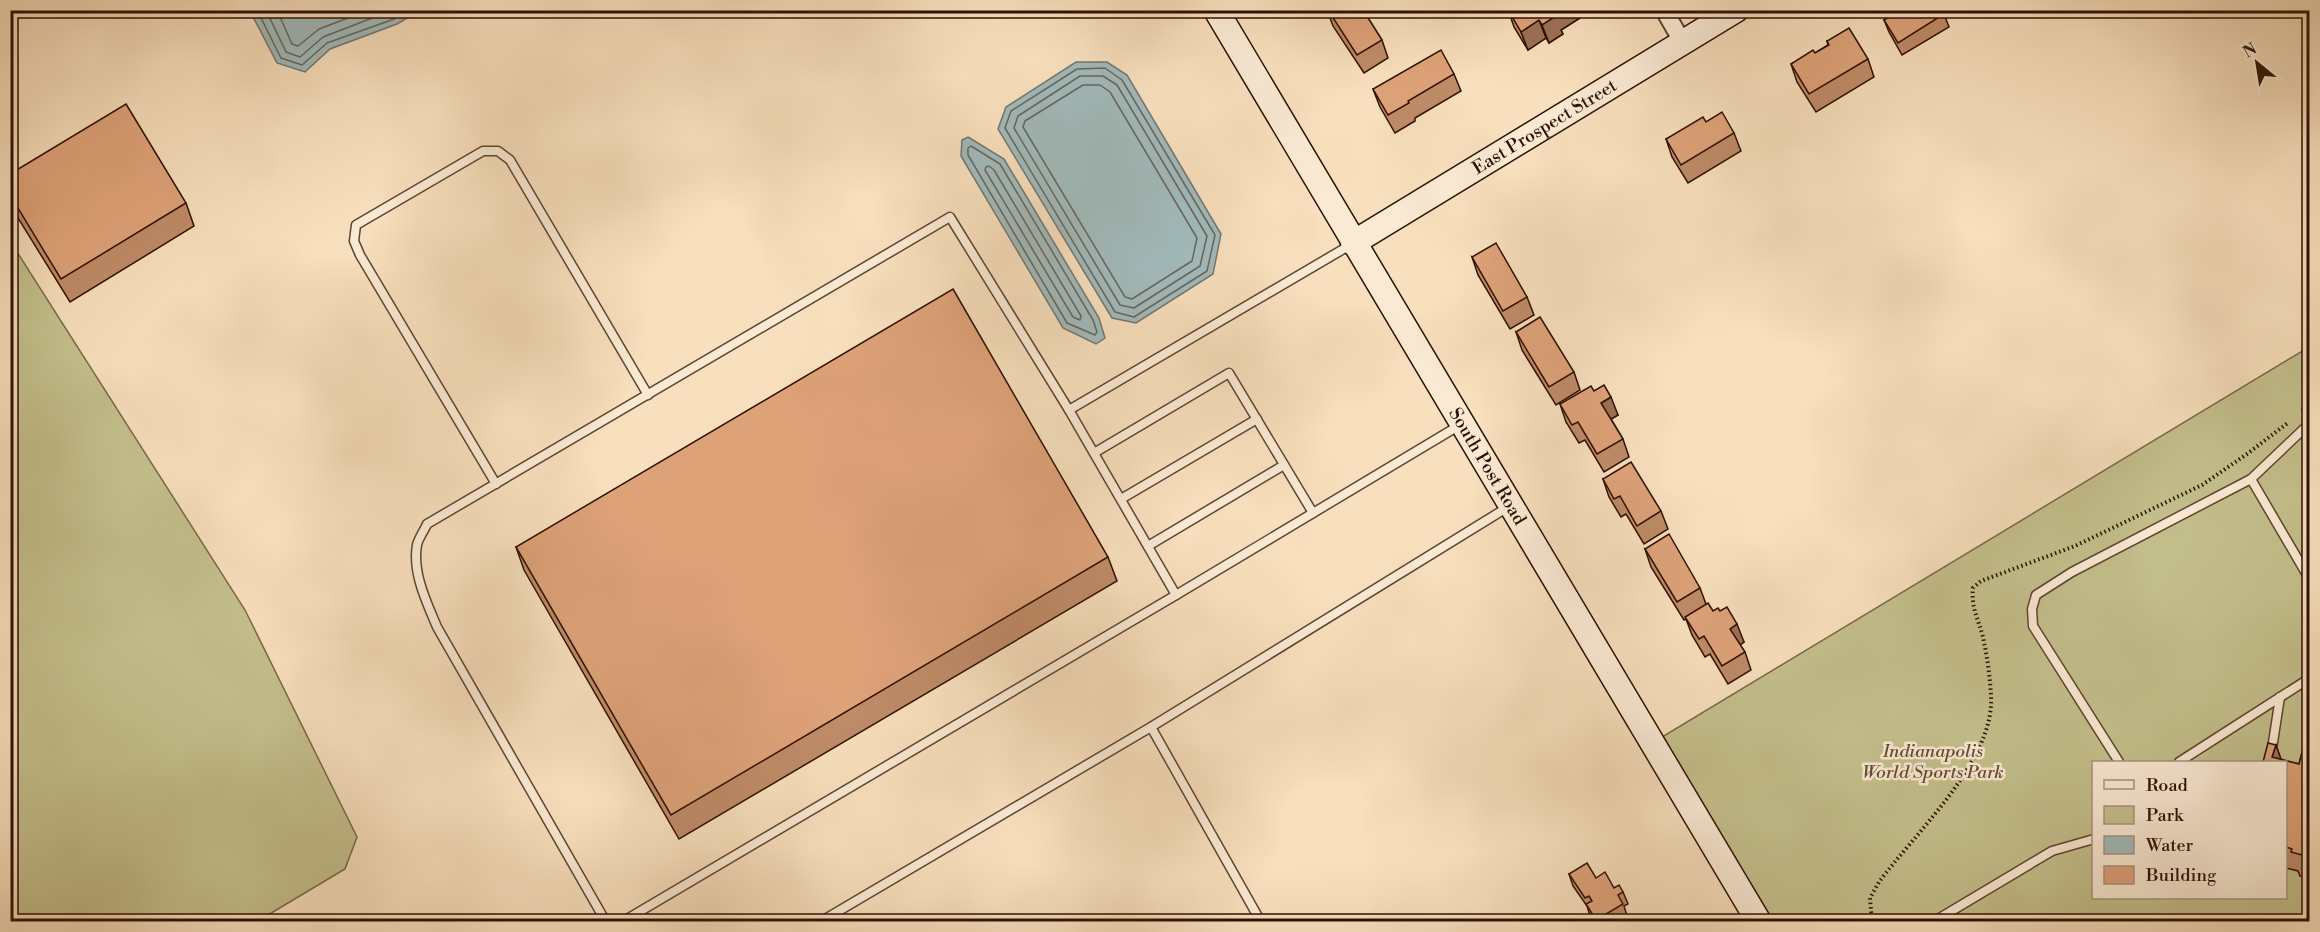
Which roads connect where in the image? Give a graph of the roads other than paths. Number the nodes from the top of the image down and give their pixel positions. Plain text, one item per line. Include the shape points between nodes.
1 (1216, 10) edge
2 (1664, 10) edge
3 (1736, 10) edge
4 (1683, 43) junction
5 (1353, 243) junction
6 (648, 395) junction
7 (1069, 410) junction
8 (1257, 419) junction
9 (1463, 423) junction
10 (2310, 423) edge
11 (1094, 453) junction
12 (1284, 465) junction
13 (2251, 479) junction
14 (495, 484) junction
15 (1121, 499) junction
16 (1511, 505) junction
17 (1313, 513) junction
18 (1148, 546) junction
19 (2310, 580) edge
20 (1176, 595) junction
21 (2310, 678) edge
22 (2280, 697) junction
23 (1151, 728) junction
24 (2118, 761) edge
25 (2181, 761) edge
26 (2270, 761) edge
27 (2092, 840) edge
28 (606, 921) edge
29 (622, 921) edge
30 (820, 921) edge
31 (1261, 921) edge
32 (1759, 921) edge
33 (1933, 921) edge

1 - 5 main road, South Post Road
2 - 4 street
3 - 4 main road, East Prospect Street
4 - 5 main road, East Prospect Street
5 - 7 lane
5 - 9 main road, South Post Road
6 - 7 lane via 950,218
6 - 14 lane
6 - 14 lane via 510,160 498,151 483,151 366,219 356,225 354,241 360,255
7 - 11 lane
8 - 11 lane via 1229,373
8 - 12 lane
8 - 15 lane
9 - 16 main road, South Post Road
9 - 17 lane
10 - 13 lane
11 - 15 lane
12 - 17 lane
12 - 18 lane
13 - 19 lane
13 - 24 lane via 2072,572 2036,595 2033,626
14 - 28 lane via 427,524 417,545 423,593 437,627
15 - 18 lane
16 - 23 lane
16 - 32 main road, South Post Road
17 - 20 lane
18 - 20 lane
20 - 29 lane
21 - 22 lane
22 - 25 lane
22 - 26 lane
23 - 30 lane
23 - 31 lane
27 - 33 lane via 2052,851

